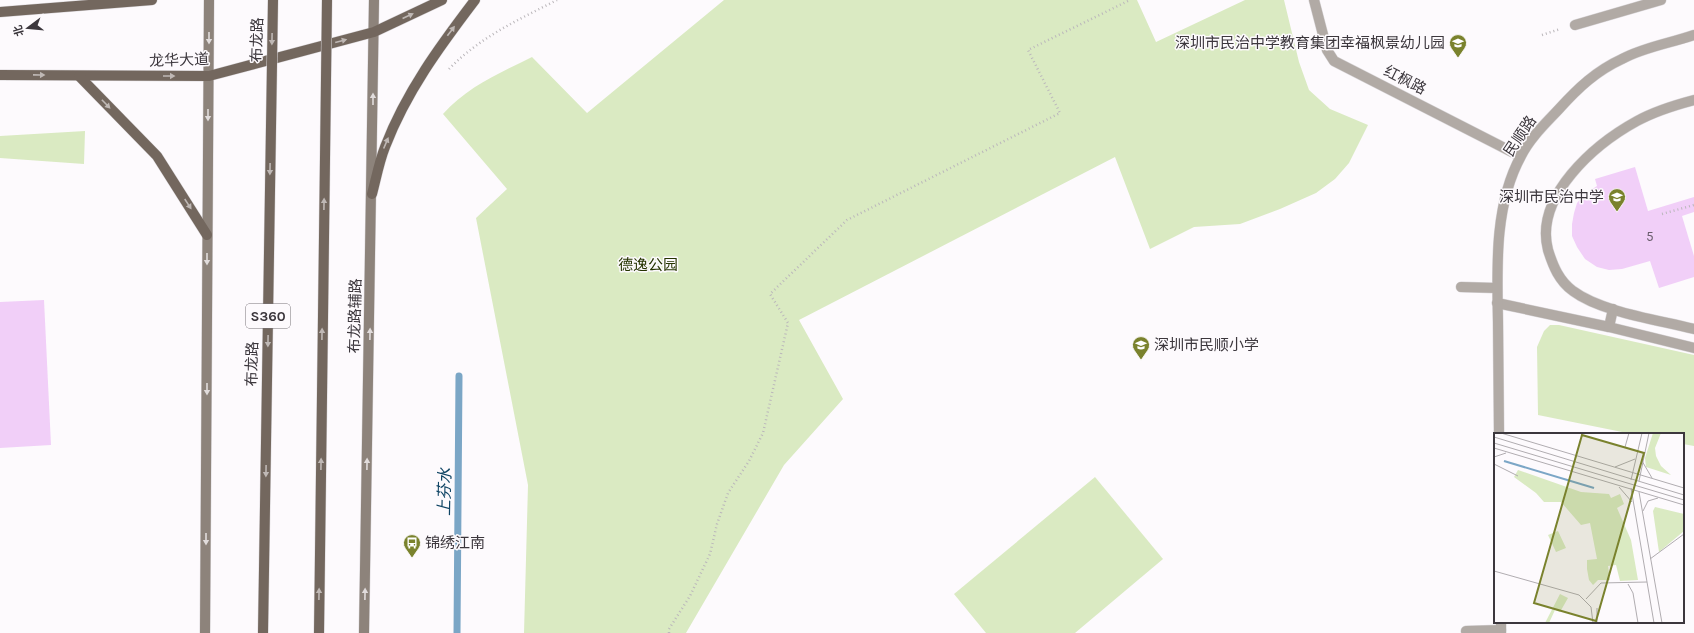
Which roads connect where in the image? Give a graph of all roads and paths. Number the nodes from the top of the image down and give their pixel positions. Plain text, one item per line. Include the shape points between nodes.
1 (74, 0) edge
2 (152, 0) edge
3 (209, 0) edge
4 (273, 0) edge
5 (327, 0) edge
6 (374, 0) edge
7 (442, 0) edge
8 (475, 0) edge
9 (557, 0) edge
10 (1130, 0) edge
11 (1314, 0) edge
12 (1661, 0) edge
13 (61, 8) junction
14 (0, 12) edge
15 (1575, 25) dead end
16 (374, 32) junction
17 (1694, 35) edge
18 (448, 70) dead end
19 (0, 75) edge
20 (79, 76) junction
21 (209, 76) junction
22 (1694, 100) edge
23 (1520, 156) junction
24 (372, 194) junction
25 (1694, 205) edge
26 (1662, 214) dead end
27 (207, 235) junction
28 (1461, 287) dead end
29 (1497, 288) junction
30 (1498, 303) junction
31 (1613, 308) junction
32 (1609, 327) junction
33 (1694, 329) edge
34 (1694, 348) edge
35 (1499, 433) edge
36 (1501, 628) edge
37 (1466, 631) dead end
38 (205, 633) edge
39 (263, 633) edge
40 (318, 633) edge
41 (364, 633) edge
42 (669, 633) edge

1 - 13 main road
2 - 13 main road
3 -> 21 main road
4 -> 39 main road, 布龙路 / S360, bridge
40 -> 5 main road, bridge
6 - 16 main road, 布龙路辅路
16 -> 7 main road, 龙华大道
24 -> 8 main road via 384,148 402,107 438,50
9 - 18 path via 484,39
10 - 42 path via 1028,50 1060,113 847,220 770,294 788,323 763,433 749,461 728,493 710,554
11 - 23 street, 红枫路 via 1327,50 1334,61
12 - 15 street
13 - 14 main road
21 -> 16 main road, 龙华大道
24 -> 16 main road, 布龙路辅路
17 - 23 street, 民顺路 via 1624,58 1602,69 1580,86 1536,134
19 -> 20 main road, 龙华大道
20 -> 21 main road, 龙华大道
20 -> 27 main road via 157,156
21 -> 27 main road
22 - 31 street via 1638,121 1612,137 1584,160 1556,195 1547,221 1547,244 1552,264 1561,280 1572,290
23 - 29 street, 民顺路 via 1500,226
41 -> 24 main road, 布龙路辅路
25 - 26 path
27 -> 38 main road
28 - 29 street
29 - 30 street, 民顺路
30 - 32 street
30 - 35 street, 民顺路
31 - 32 street
31 - 33 street
32 - 34 street
36 - 37 street

